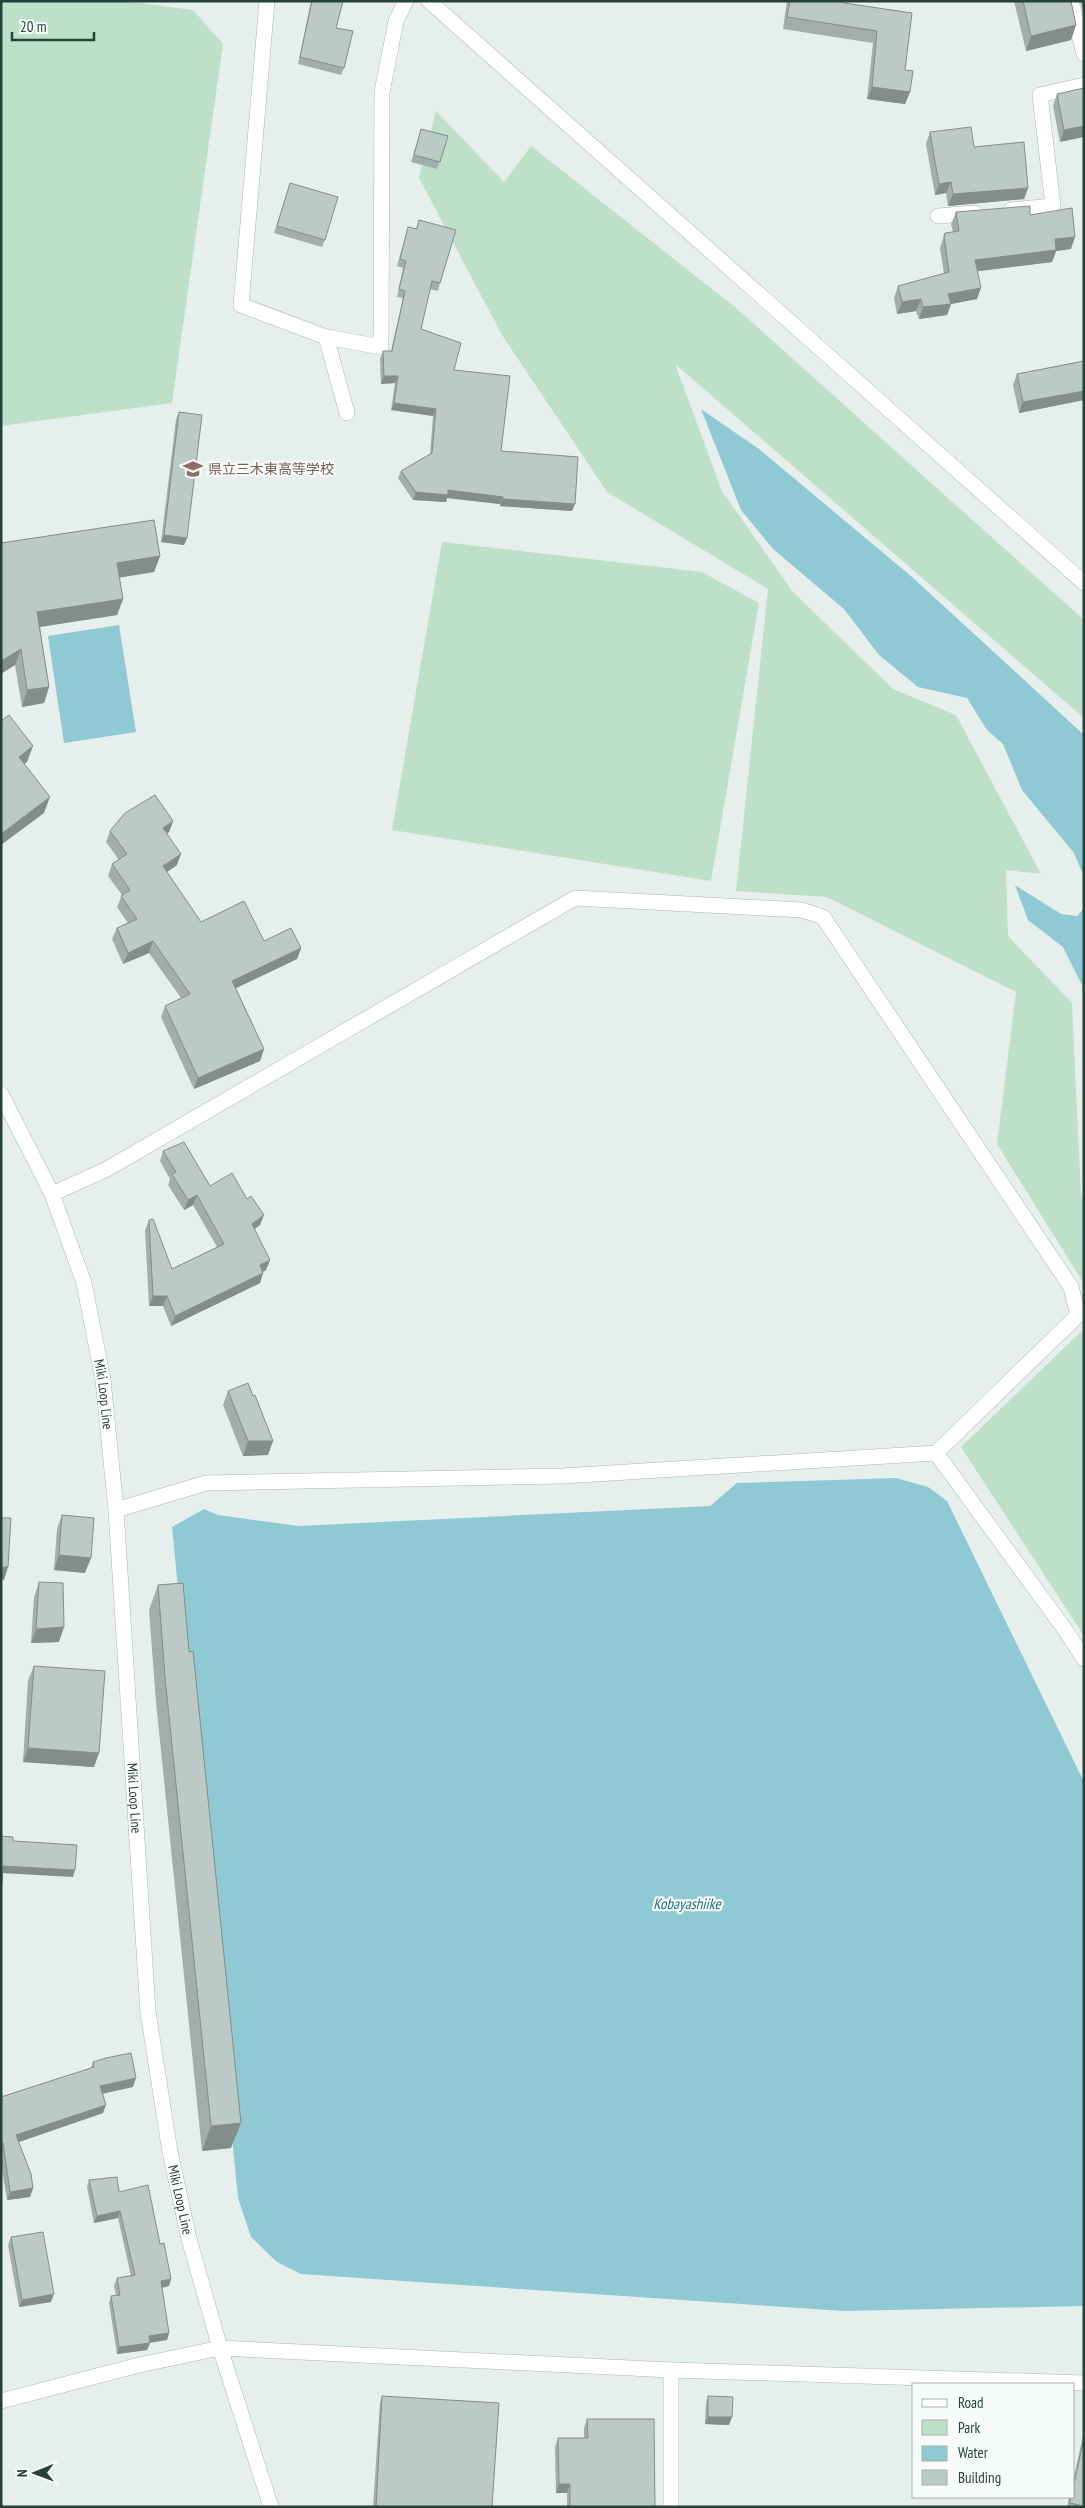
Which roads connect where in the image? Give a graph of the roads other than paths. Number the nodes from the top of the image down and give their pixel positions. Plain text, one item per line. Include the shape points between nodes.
1 (267, 1) edge
2 (406, 1) edge
3 (429, 1) edge
4 (1071, 1) edge
5 (1084, 54) edge
6 (1084, 85) edge
7 (938, 216) dead end
8 (326, 337) junction
9 (347, 413) dead end
10 (1084, 583) edge
11 (1, 1094) edge
12 (52, 1194) junction
13 (936, 1453) junction
14 (116, 1510) junction
15 (1084, 1659) edge
16 (220, 2348) junction
17 (670, 2370) junction
18 (1084, 2383) edge
19 (1, 2401) edge
20 (271, 2507) edge
21 (671, 2507) edge

1 - 8 street via 241,305
2 - 8 street via 396,21 382,92 381,347
3 - 10 street
4 - 5 street
6 - 7 street via 1040,95 1053,206
8 - 9 street
11 - 12 street, Miki Loop Line
12 - 13 street via 116,1164 575,898 802,910 823,917 1071,1287 1078,1314
12 - 14 street, Miki Loop Line via 84,1283 103,1380
13 - 14 street via 562,1476 206,1482
13 - 15 street
14 - 16 street, Miki Loop Line via 148,2012 170,2152 189,2239
16 - 17 street
16 - 19 street via 139,2365
16 - 20 street, Miki Loop Line
17 - 18 street
17 - 21 street

